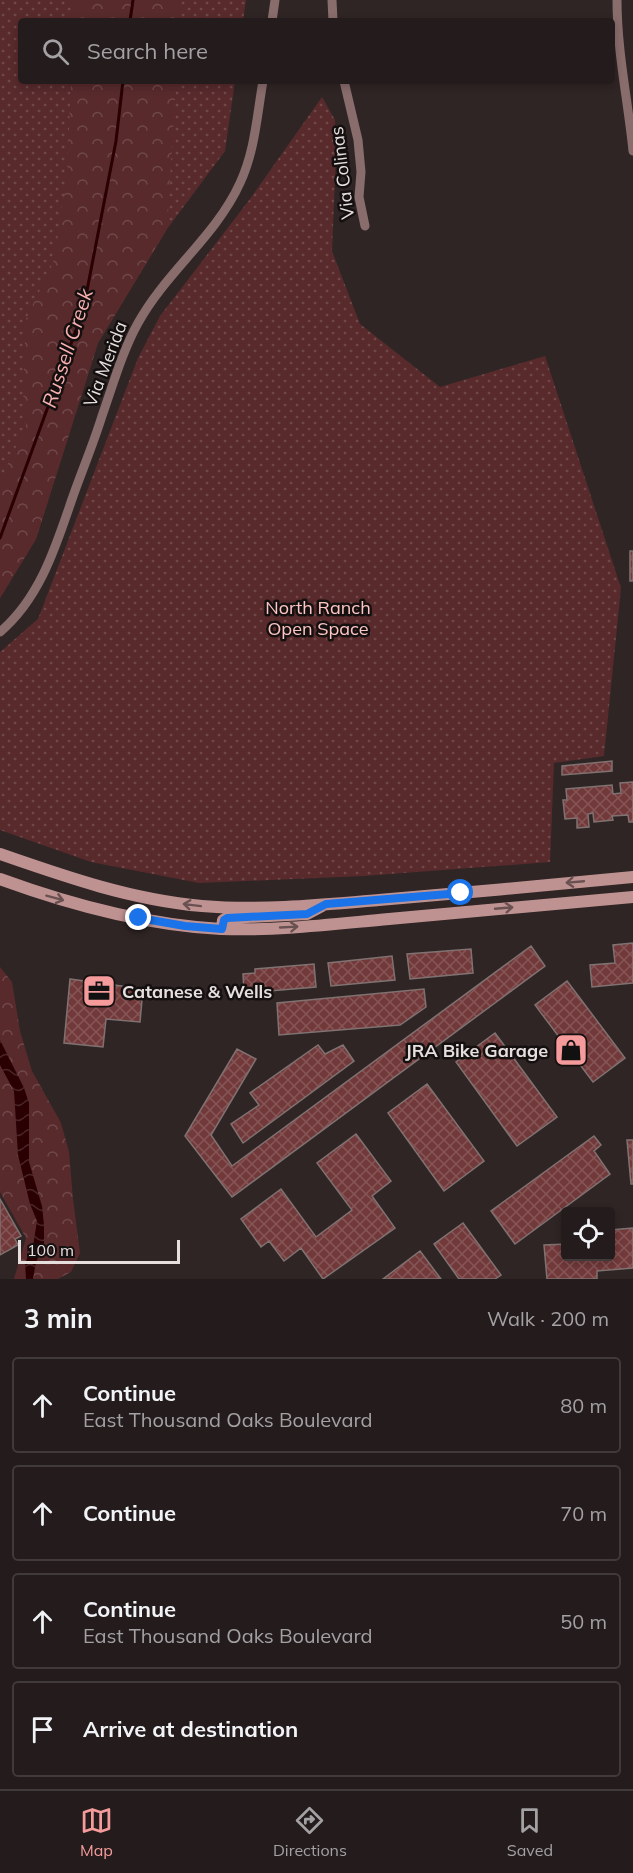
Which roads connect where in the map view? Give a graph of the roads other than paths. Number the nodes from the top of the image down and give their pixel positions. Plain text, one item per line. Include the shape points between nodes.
1 (275, 0) edge
2 (332, 0) edge
3 (617, 0) edge
4 (272, 18) edge
5 (333, 18) edge
6 (262, 84) edge
7 (345, 84) edge
8 (633, 151) edge
9 (365, 226) dead end
10 (0, 632) edge
11 (0, 854) edge
12 (633, 877) edge
13 (0, 879) edge
14 (633, 897) edge
15 (326, 904) junction
16 (222, 929) junction

1 - 4 street
2 - 5 street
3 - 8 street
6 - 10 street, Via Merida via 254,140 240,182 219,218 138,323 41,578 21,611
7 - 9 street, Via Colinas via 358,140 359,196
15 -> 11 main road via 244,908 153,900 72,879
12 -> 15 main road
13 -> 16 main road via 49,897 139,918
16 -> 14 main road via 308,926
15 - 16 main road via 307,914 227,918

